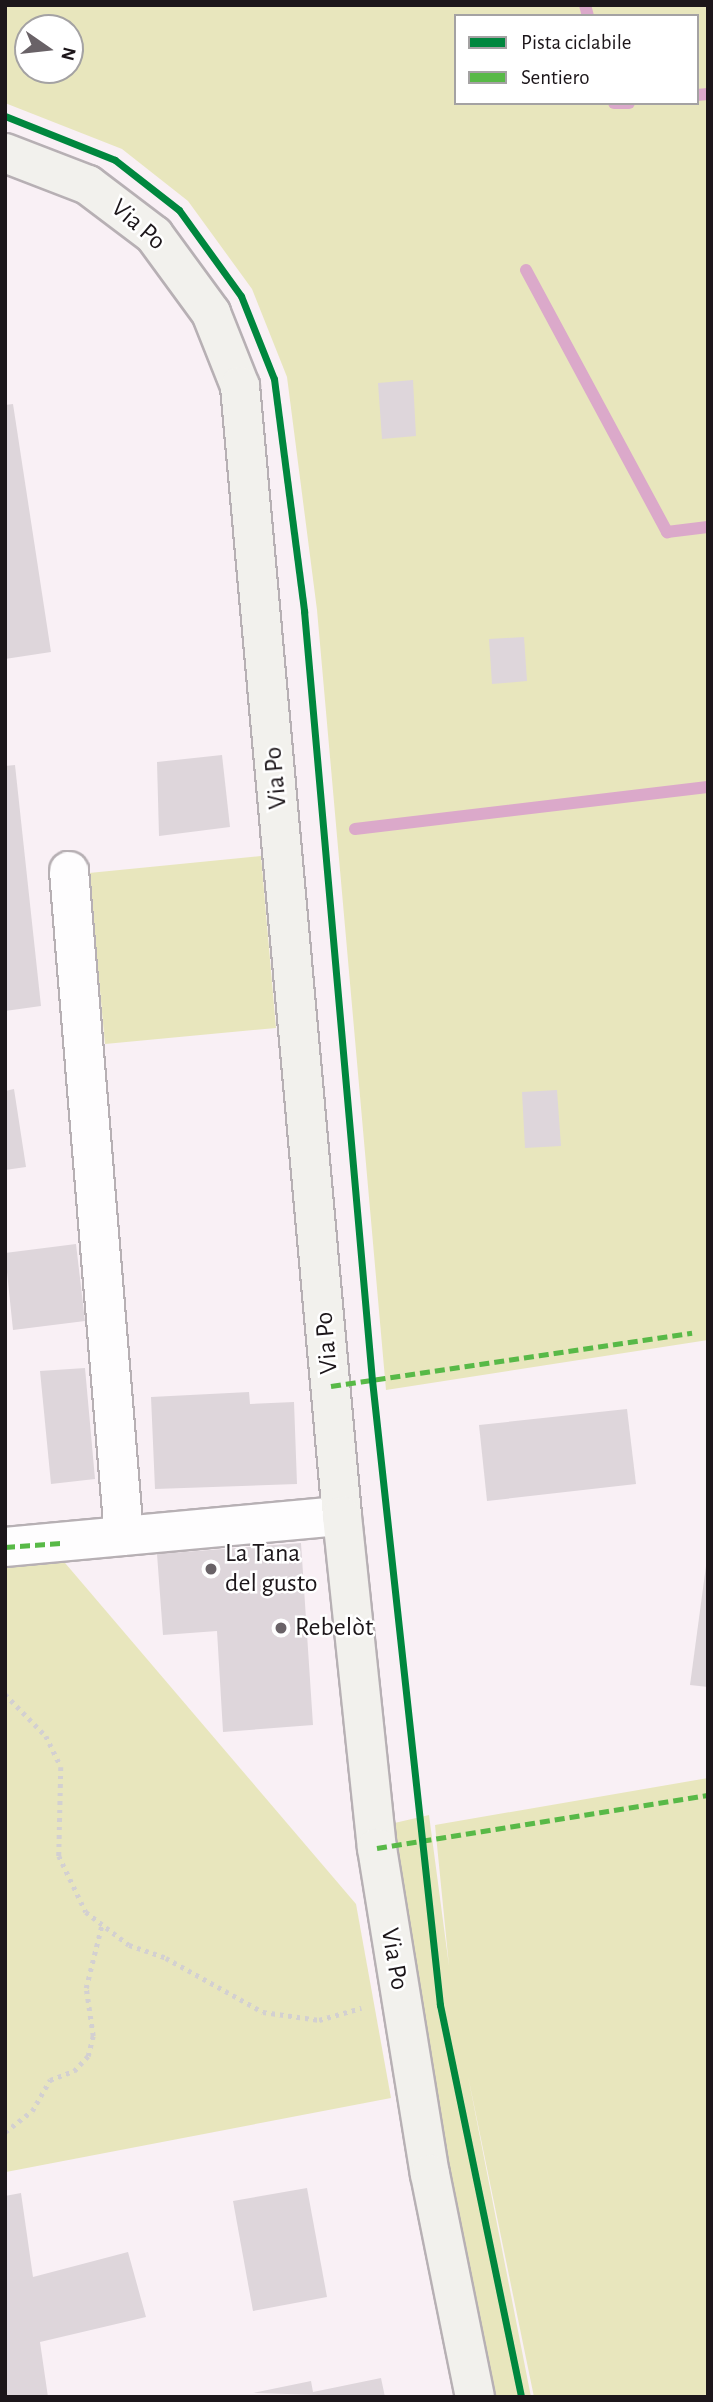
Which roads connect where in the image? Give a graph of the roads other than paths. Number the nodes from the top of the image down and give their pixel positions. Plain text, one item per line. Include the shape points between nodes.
1 (5, 153) edge
2 (69, 871) dead end
3 (342, 1516) junction
4 (124, 1536) junction
5 (5, 1547) edge
6 (475, 2397) edge

1 - 3 street, Via Po via 88,185 154,235 211,313 240,386
2 - 4 street
3 - 4 street
3 - 6 street, Via Po via 377,1848 430,2174
4 - 5 street

